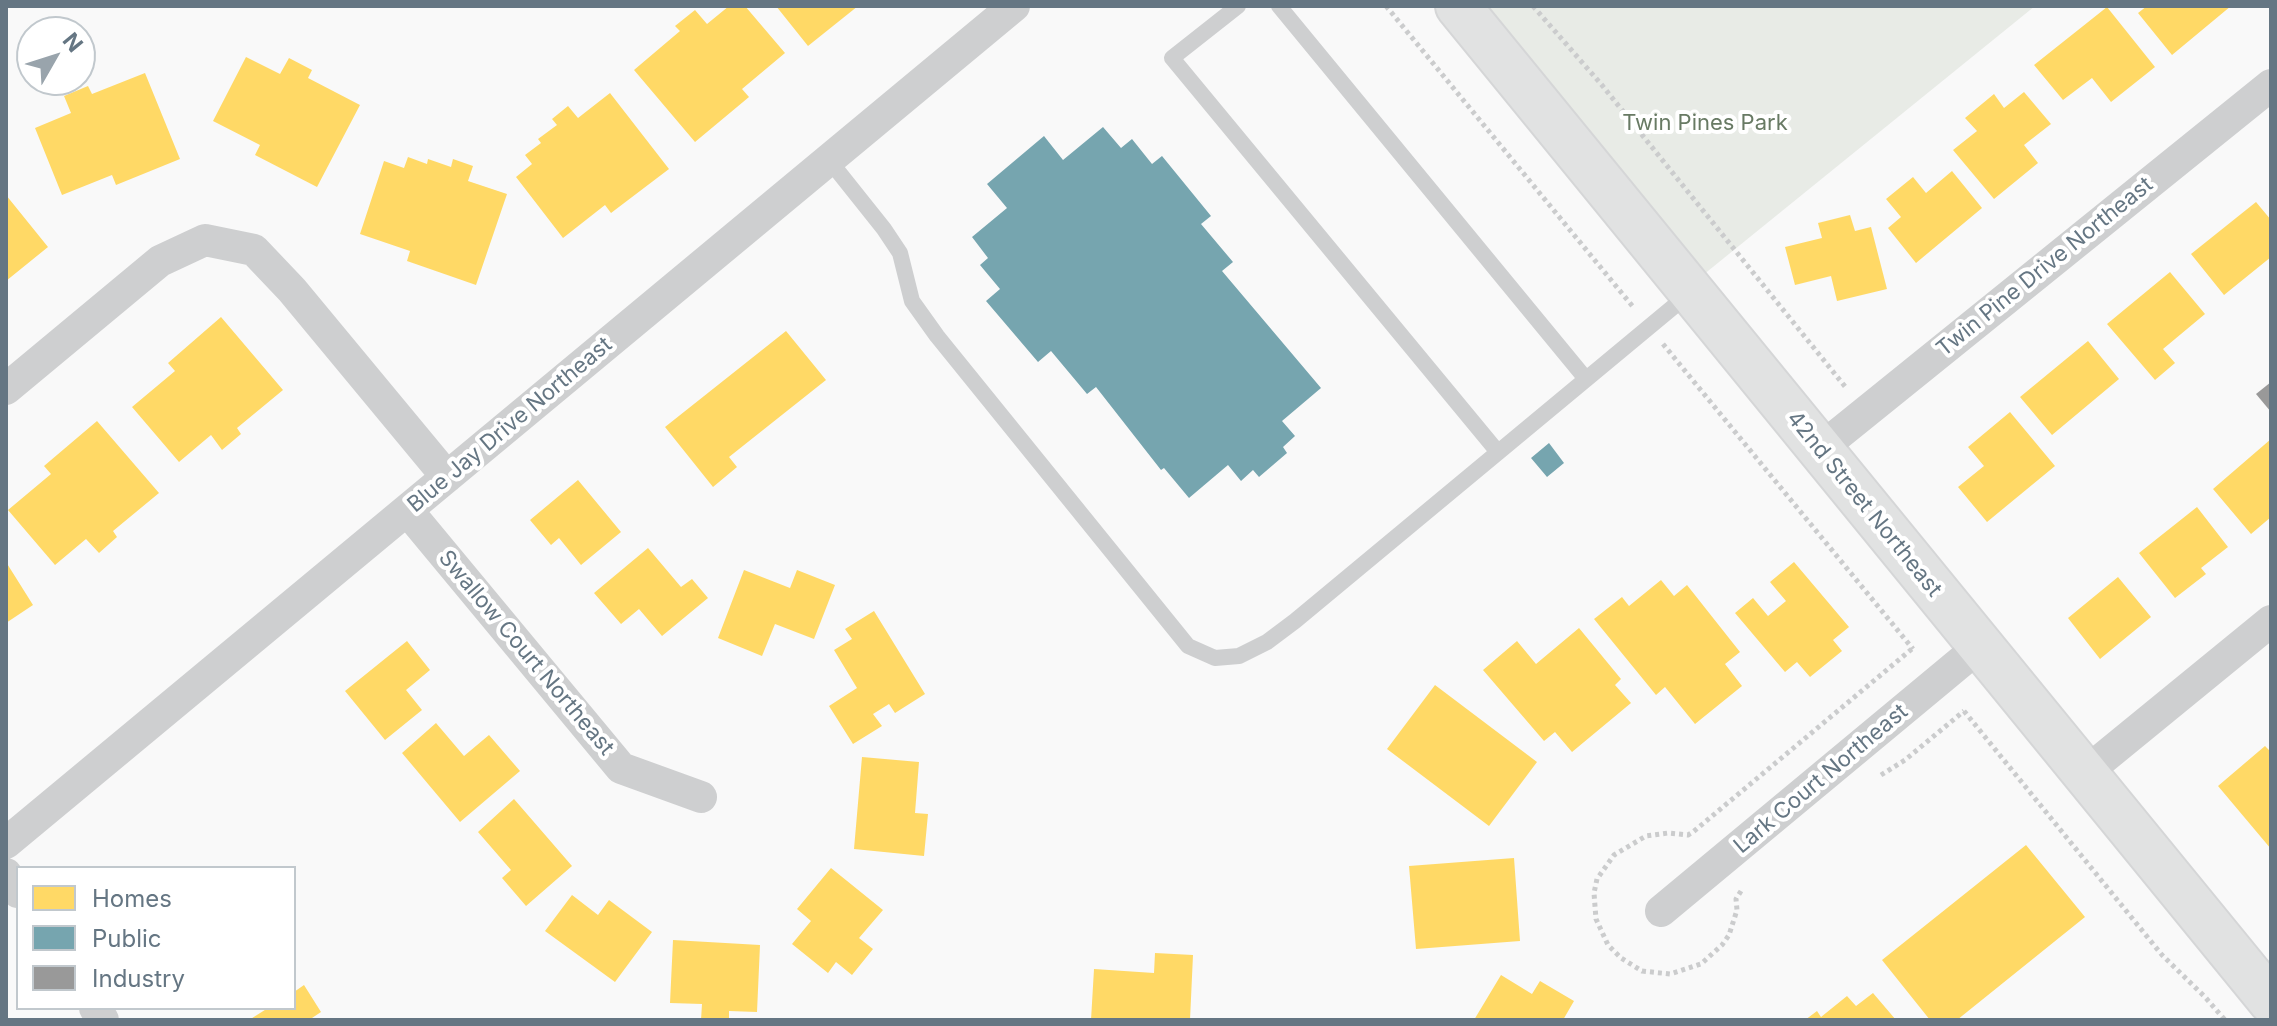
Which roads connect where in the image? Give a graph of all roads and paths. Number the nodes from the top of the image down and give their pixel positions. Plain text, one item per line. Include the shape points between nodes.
1 (1014, 6) edge
2 (1238, 6) edge
3 (1279, 6) edge
4 (1458, 6) edge
5 (1533, 6) edge
6 (2271, 85) edge
7 (829, 160) junction
8 (1691, 292) junction
9 (1586, 379) junction
10 (6, 389) edge
11 (1852, 395) dead end
12 (1820, 449) junction
13 (1497, 451) junction
14 (447, 477) junction
15 (407, 510) junction
16 (2271, 621) edge
17 (1980, 646) junction
18 (1958, 703) dead end
19 (2085, 773) junction
20 (701, 797) dead end
21 (6, 843) edge
22 (1661, 911) dead end
23 (2271, 1001) edge
24 (2225, 1020) edge

1 - 7 street, Blue Jay Drive Northeast
2 - 13 lane via 1172,58
3 - 9 lane
4 - 8 main road, 42nd Street Northeast
5 - 11 path
6 - 12 street, Twin Pine Drive Northeast
7 - 13 lane via 900,253 912,301 937,336 1188,646 1215,658 1239,656 1267,642
7 - 14 street, Blue Jay Drive Northeast
8 - 9 lane
8 - 12 main road, 42nd Street Northeast
9 - 13 lane
10 - 14 street via 160,261 205,240 254,250
12 - 17 main road, 42nd Street Northeast
14 - 15 street, Blue Jay Drive Northeast
15 - 20 street, Swallow Court Northeast via 621,768
15 - 21 street, Blue Jay Drive Northeast
16 - 19 street
17 - 19 main road, 42nd Street Northeast
17 - 22 street, Lark Court Northeast
18 - 24 path via 2162,955
19 - 23 main road, 42nd Street Northeast

